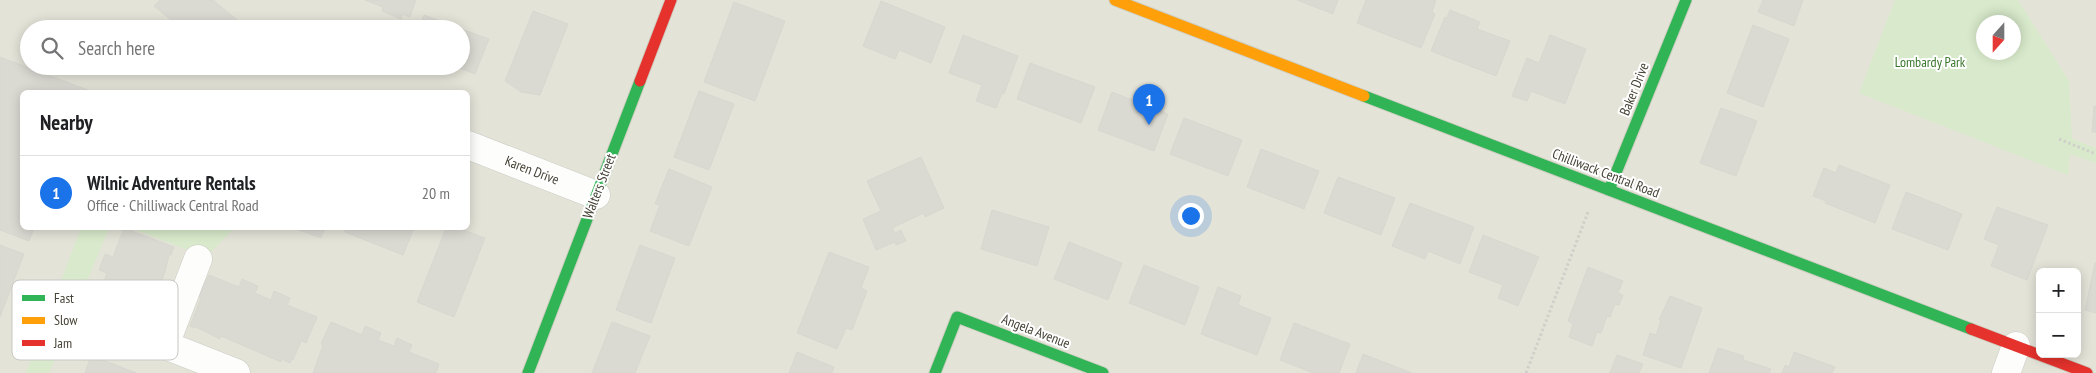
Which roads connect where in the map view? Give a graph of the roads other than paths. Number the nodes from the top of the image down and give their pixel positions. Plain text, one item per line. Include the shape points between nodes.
1 (671, 0) edge
2 (1116, 0) edge
3 (1686, 0) edge
4 (470, 146) edge
5 (1604, 188) junction
6 (596, 195) junction
7 (198, 259) dead end
8 (178, 311) edge
9 (2016, 346) junction
10 (181, 363) edge
11 (236, 373) edge
12 (528, 373) edge
13 (935, 373) edge
14 (1103, 373) edge
15 (2006, 373) edge
16 (2087, 373) edge

1 - 6 street, Walters Street
2 - 5 street, Chilliwack Central Road
3 - 5 street, Baker Drive
4 - 6 street, Karen Drive
5 - 9 street, Chilliwack Central Road
6 - 12 street, Walters Street
7 - 8 street
9 - 15 street
9 - 16 street, Chilliwack Central Road
10 - 11 street
13 - 14 street, Angela Avenue via 957,317

